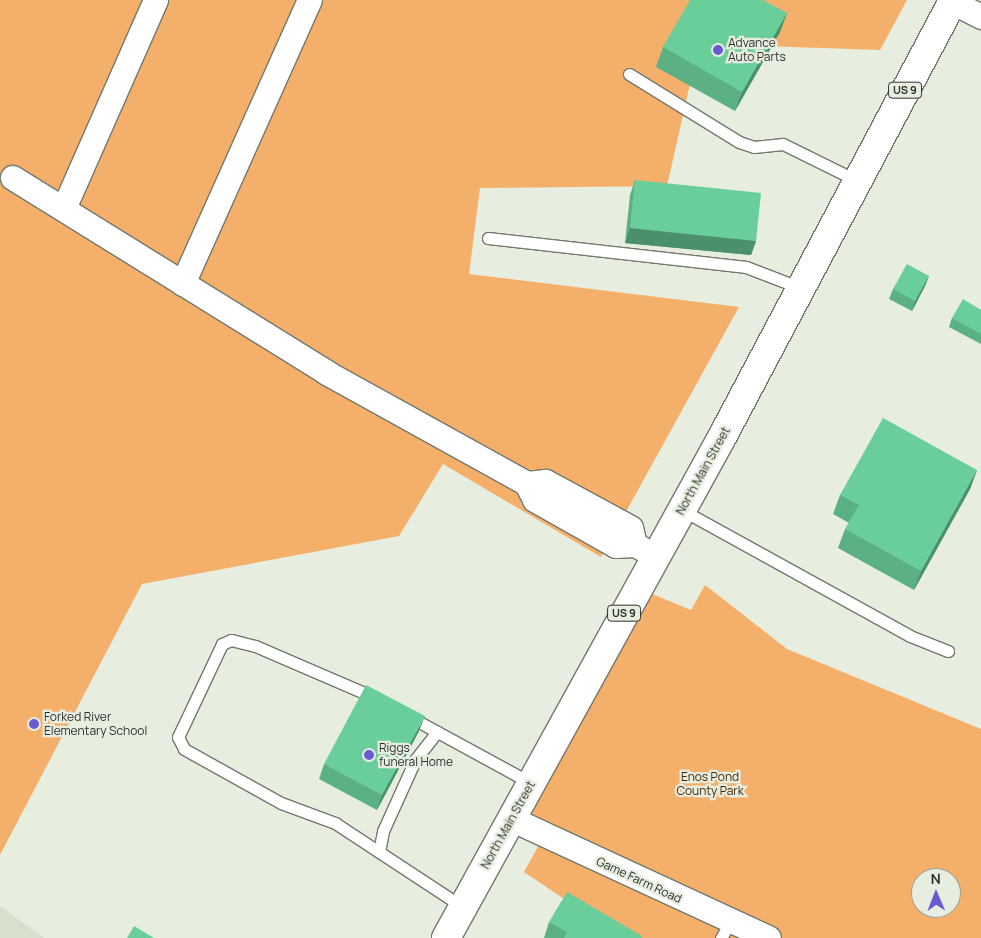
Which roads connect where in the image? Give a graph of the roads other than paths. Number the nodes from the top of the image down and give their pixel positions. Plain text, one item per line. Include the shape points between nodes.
1 (156, 0) edge
2 (310, 0) edge
3 (953, 1) edge
4 (981, 17) edge
5 (629, 74) dead end
6 (13, 178) dead end
7 (858, 181) junction
8 (64, 209) junction
9 (488, 238) dead end
10 (183, 284) junction
11 (801, 288) junction
12 (682, 510) junction
13 (646, 550) junction
14 (948, 651) dead end
15 (437, 732) junction
16 (531, 783) junction
17 (511, 820) junction
18 (379, 852) junction
19 (463, 907) junction
20 (726, 930) edge
21 (446, 938) edge
22 (769, 938) edge

1 - 8 street
2 - 10 street
3 - 4 street
3 - 7 highway, North Main Street / US 9
5 - 7 lane via 739,142 754,147 783,144
6 - 8 street
7 - 11 highway, North Main Street / US 9
8 - 10 street
9 - 11 lane via 746,267
10 - 13 street via 327,373 527,484 546,482 631,528
11 - 12 highway, North Main Street / US 9
12 - 13 highway, North Main Street / US 9
12 - 14 lane via 910,636
13 - 16 highway, North Main Street / US 9
15 - 16 lane
15 - 18 lane via 415,760 383,831
15 - 18 lane via 392,707 256,646 231,640 222,644 178,737 184,749 281,803 335,823
16 - 17 highway, North Main Street / US 9
17 - 19 highway, North Main Street / US 9
17 - 20 street, Game Farm Road
18 - 19 lane
19 - 21 highway, North Main Street / US 9
20 - 22 street, Game Farm Road

